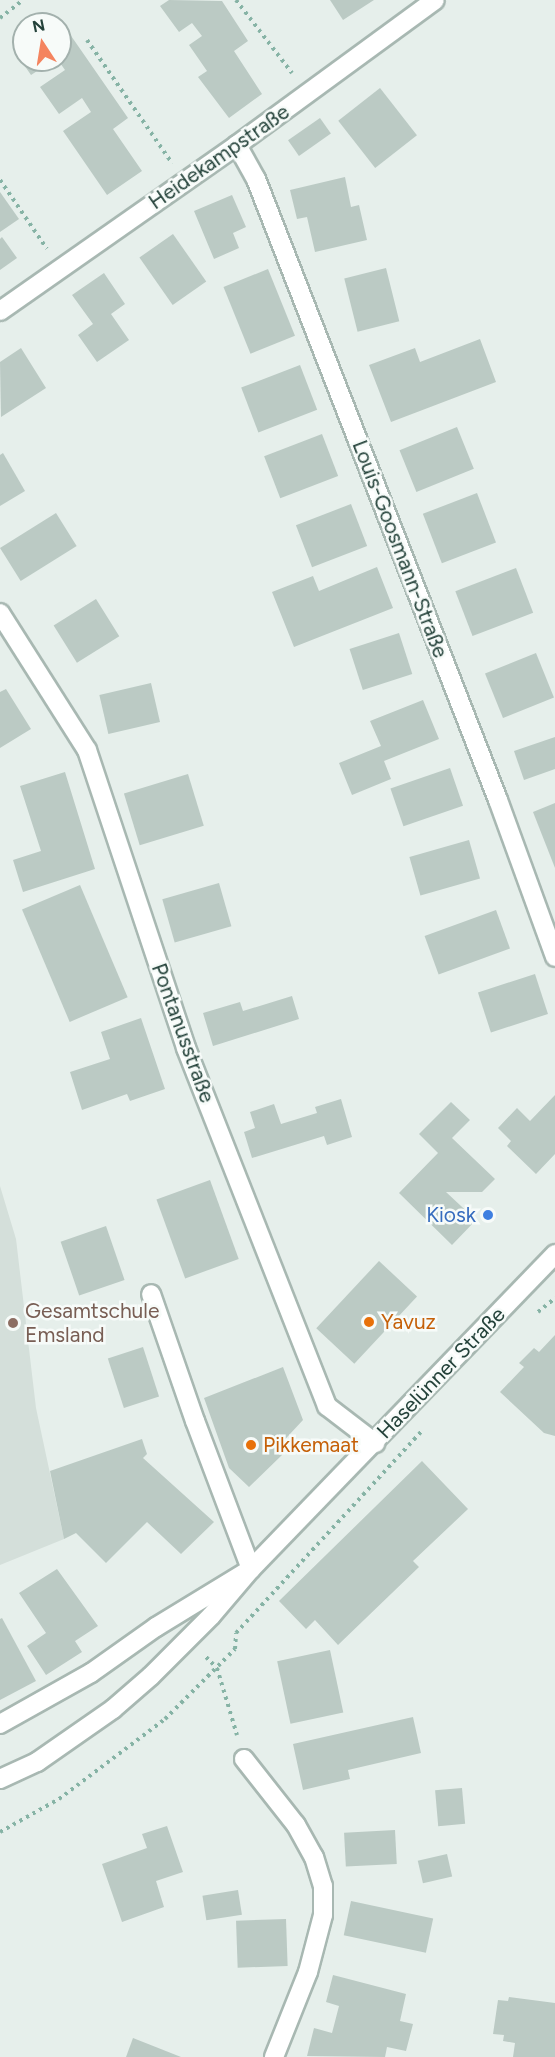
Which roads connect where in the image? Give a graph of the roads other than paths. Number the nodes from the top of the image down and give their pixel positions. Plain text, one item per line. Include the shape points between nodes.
1 (435, 0) edge
2 (237, 145) junction
3 (0, 311) edge
4 (0, 613) edge
5 (555, 957) edge
6 (555, 1254) edge
7 (151, 1294) dead end
8 (375, 1443) junction
9 (251, 1569) junction
10 (0, 1725) edge
11 (244, 1759) road end
12 (0, 1779) edge
13 (274, 2057) edge

1 - 2 street, Heidekampstraße
2 - 3 street, Heidekampstraße
2 - 5 street, Louis-Goosmann-Straße via 269,212 494,789
4 - 8 street, Pontanusstraße via 87,750 186,1048 327,1406
6 - 8 street, Haselünner Straße
7 - 9 street
8 - 9 street, Haselünner Straße
9 - 10 street, Haselünner Straße via 156,1627 91,1673
9 - 12 street, Haselünner Straße via 188,1639 112,1709 37,1762
11 - 13 street via 296,1825 314,1857 323,1886 323,1916 309,1972

